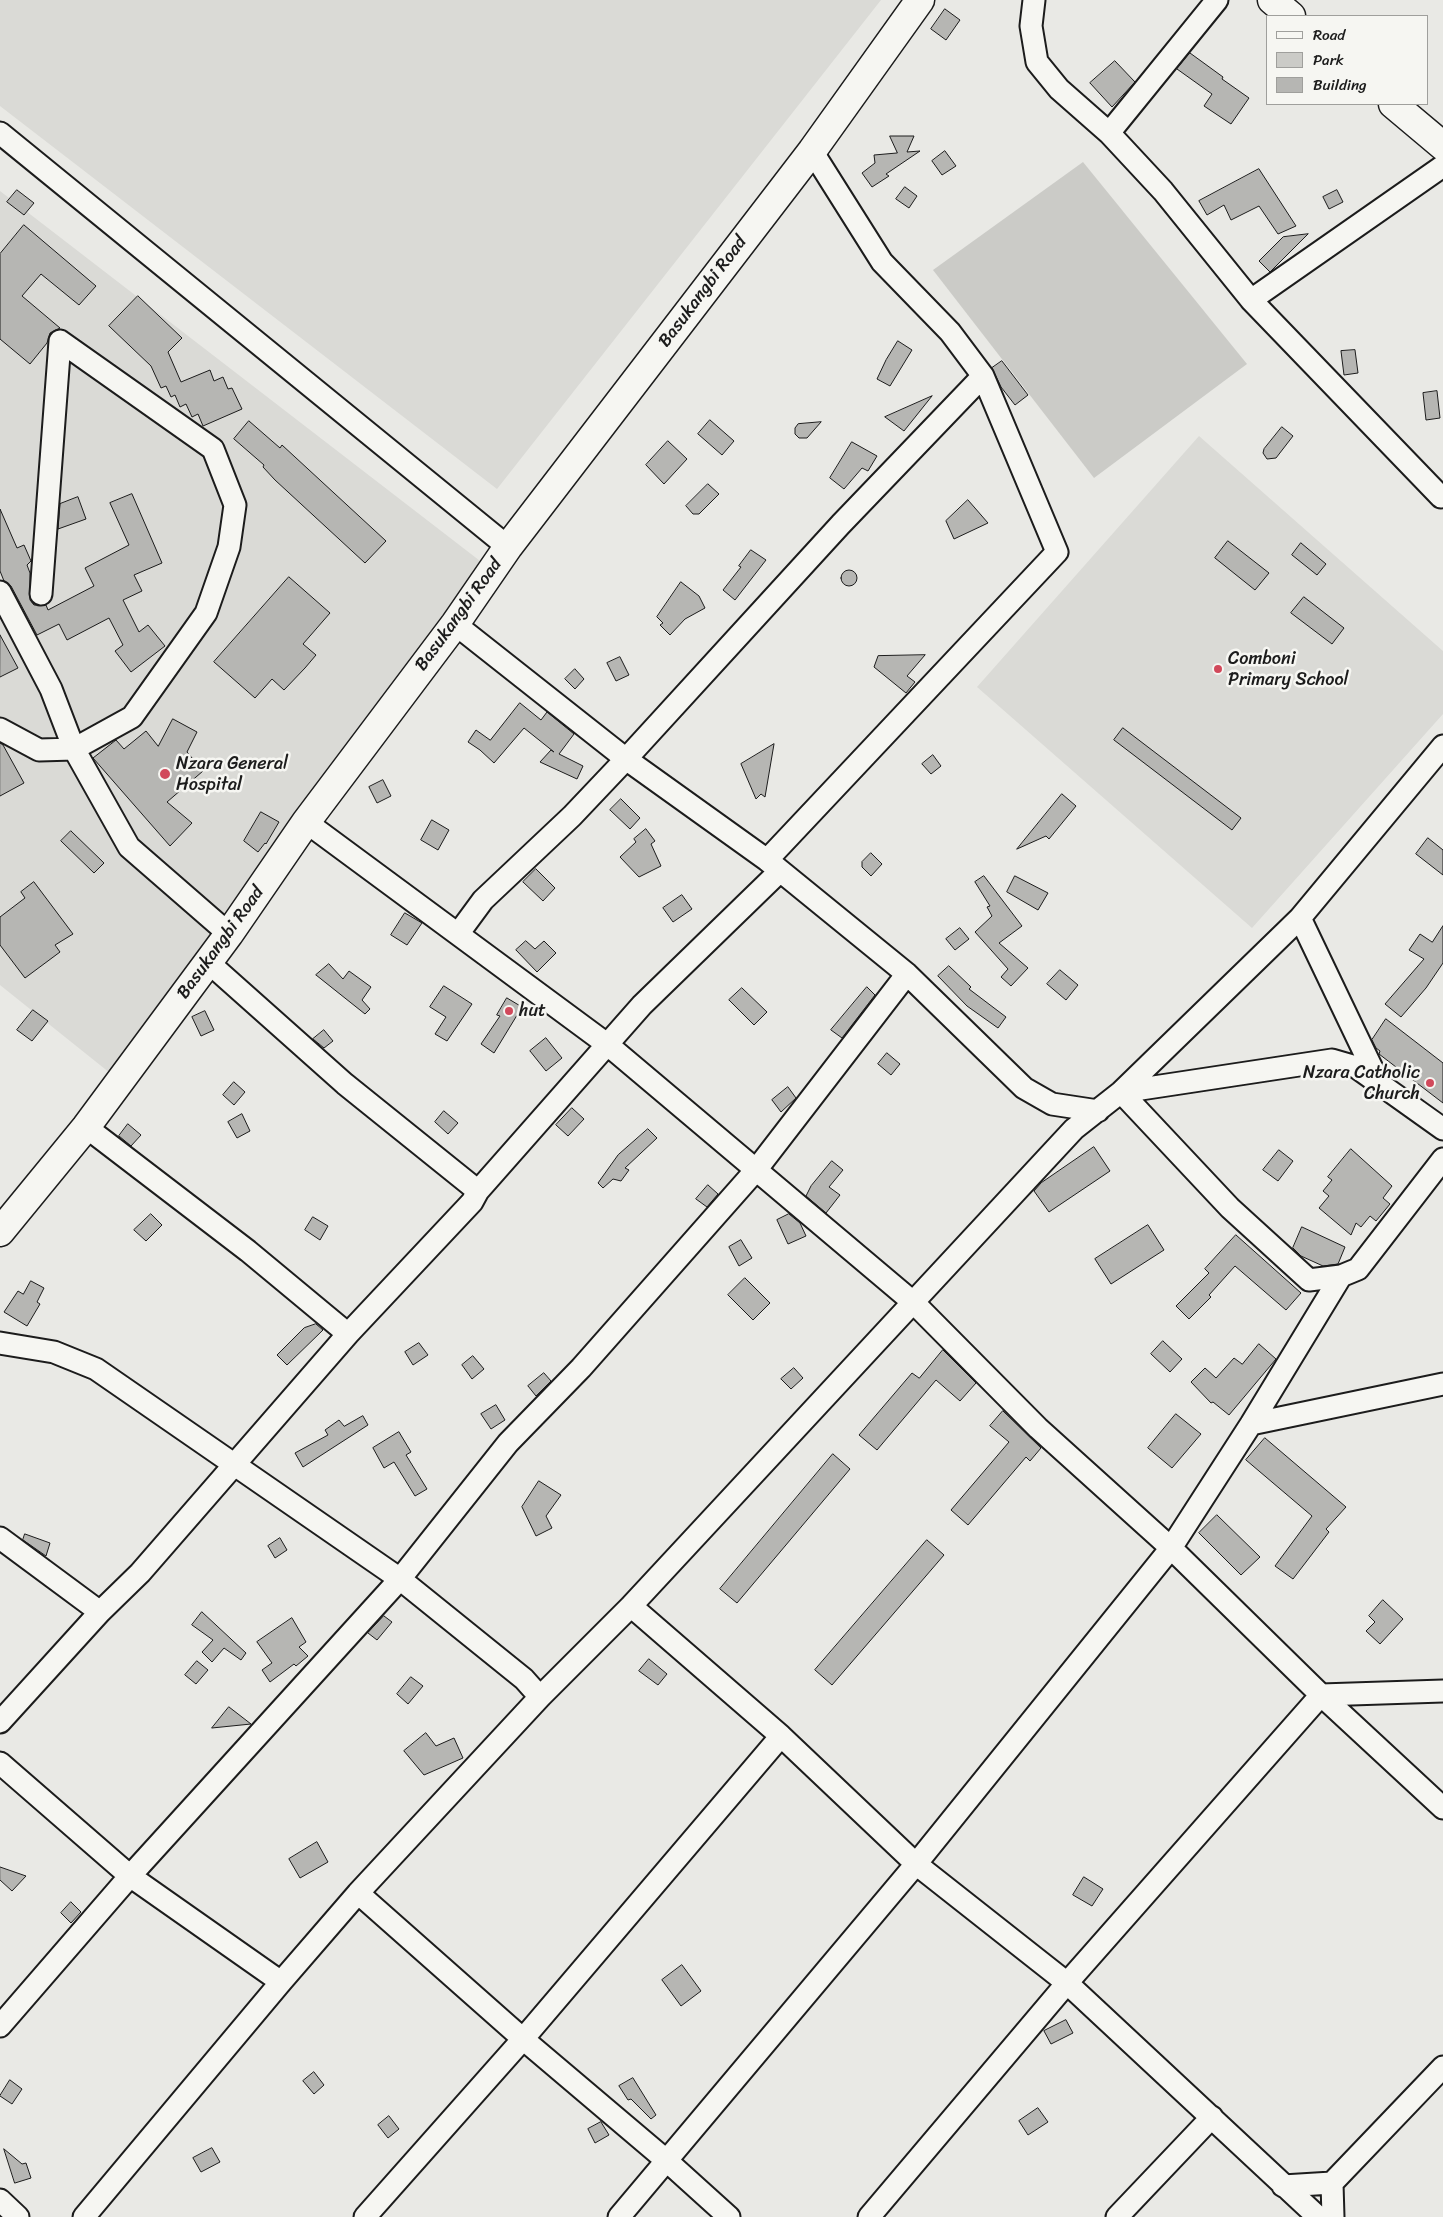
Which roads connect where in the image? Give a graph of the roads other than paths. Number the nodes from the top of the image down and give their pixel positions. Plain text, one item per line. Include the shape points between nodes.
1 (920, 0) edge
2 (1034, 0) edge
3 (1217, 0) edge
4 (1272, 0) edge
5 (1290, 15) edge
6 (1394, 105) edge
7 (0, 133) edge
8 (1109, 133) junction
9 (1443, 146) edge
10 (812, 151) junction
11 (1443, 166) edge
12 (1251, 300) junction
13 (983, 376) junction
14 (1443, 495) edge
15 (508, 547) junction
16 (0, 592) edge
17 (41, 594) dead end
18 (454, 624) junction
19 (0, 729) edge
20 (1443, 746) edge
21 (74, 749) junction
22 (626, 760) junction
23 (306, 822) junction
24 (774, 866) junction
25 (1300, 918) junction
26 (229, 934) junction
27 (458, 934) junction
28 (208, 962) junction
29 (907, 974) junction
30 (608, 1045) junction
31 (1381, 1085) junction
32 (1121, 1092) junction
33 (1098, 1111) junction
34 (86, 1127) junction
35 (1443, 1129) edge
36 (1443, 1159) edge
37 (756, 1170) junction
38 (478, 1191) junction
39 (0, 1232) edge
40 (1341, 1276) junction
41 (914, 1303) junction
42 (348, 1334) junction
43 (0, 1343) edge
44 (1443, 1384) edge
45 (1251, 1424) junction
46 (236, 1464) junction
47 (0, 1538) edge
48 (1171, 1548) junction
49 (400, 1579) junction
50 (631, 1606) junction
51 (100, 1612) junction
52 (1443, 1691) edge
53 (1321, 1695) junction
54 (540, 1697) junction
55 (0, 1722) edge
56 (781, 1736) junction
57 (0, 1763) edge
58 (1443, 1808) edge
59 (916, 1864) junction
60 (130, 1876) junction
61 (358, 1893) junction
62 (281, 1982) junction
63 (1067, 1983) junction
64 (0, 2026) edge
65 (523, 2038) junction
66 (1443, 2067) edge
67 (1212, 2117) junction
68 (667, 2161) junction
69 (1332, 2183) junction
70 (1283, 2186) junction
71 (0, 2200) edge
72 (91, 2215) edge
73 (18, 2217) edge
74 (365, 2217) edge
75 (619, 2217) edge
76 (729, 2217) edge
77 (869, 2217) edge
78 (1117, 2217) edge
79 (1318, 2217) edge
80 (1333, 2217) edge

1 - 10 street, Basukangbi Road
2 - 8 street via 1031,26 1037,62 1059,89
3 - 8 street
4 - 5 street
6 - 9 street
7 - 15 street
8 - 12 street via 1163,191
10 - 13 street via 882,262 950,332
10 - 15 street, Basukangbi Road
11 - 12 street
12 - 14 street via 1441,497
13 - 22 street via 841,524
13 - 24 street via 1057,552
15 - 18 street, Basukangbi Road
16 - 21 street via 51,688
17 - 21 street via 60,341 213,449 235,505 229,547 206,613 132,717
18 - 22 street
18 - 23 street, Basukangbi Road
19 - 21 street via 39,750
20 - 25 street
21 - 26 street via 129,847
22 - 24 street
22 - 27 street via 483,900
23 - 26 street, Basukangbi Road
23 - 27 street
24 - 29 street
24 - 30 street
25 - 31 street
25 - 32 street
26 - 28 street, Basukangbi Road
27 - 30 street
28 - 34 street, Basukangbi Road
28 - 38 street via 345,1084
29 - 33 street via 1024,1088 1052,1104
29 - 37 street
30 - 37 street
30 - 38 street
31 - 32 street via 1356,1067 1332,1060
31 - 35 street
32 - 33 street
32 - 40 street via 1230,1208 1309,1280
33 - 41 street via 1074,1129
34 - 39 street, Basukangbi Road
34 - 42 street via 248,1251
36 - 40 street via 1358,1269
37 - 41 street
37 - 49 street via 581,1368 508,1443
38 - 42 street via 472,1202
40 - 45 street
41 - 48 street via 1038,1428
41 - 50 street
42 - 46 street
43 - 46 street via 54,1352 96,1369
44 - 45 street
45 - 48 street
46 - 49 street
46 - 51 street via 140,1573
47 - 51 street
48 - 53 street
48 - 59 street
49 - 54 street via 524,1679
49 - 60 street
50 - 54 street
50 - 56 street
51 - 55 street
52 - 53 street
53 - 58 street
53 - 63 street
54 - 61 street
56 - 59 street
56 - 65 street
57 - 60 street
59 - 63 street
59 - 68 street
60 - 62 street
60 - 64 street
61 - 62 street
61 - 65 street
62 - 72 street
63 - 67 street
63 - 77 street
65 - 68 street
65 - 74 street
66 - 69 street
67 - 70 street
67 - 78 street
68 - 75 street
68 - 76 street
69 - 70 street
69 - 80 street
70 - 79 street
71 - 73 street

